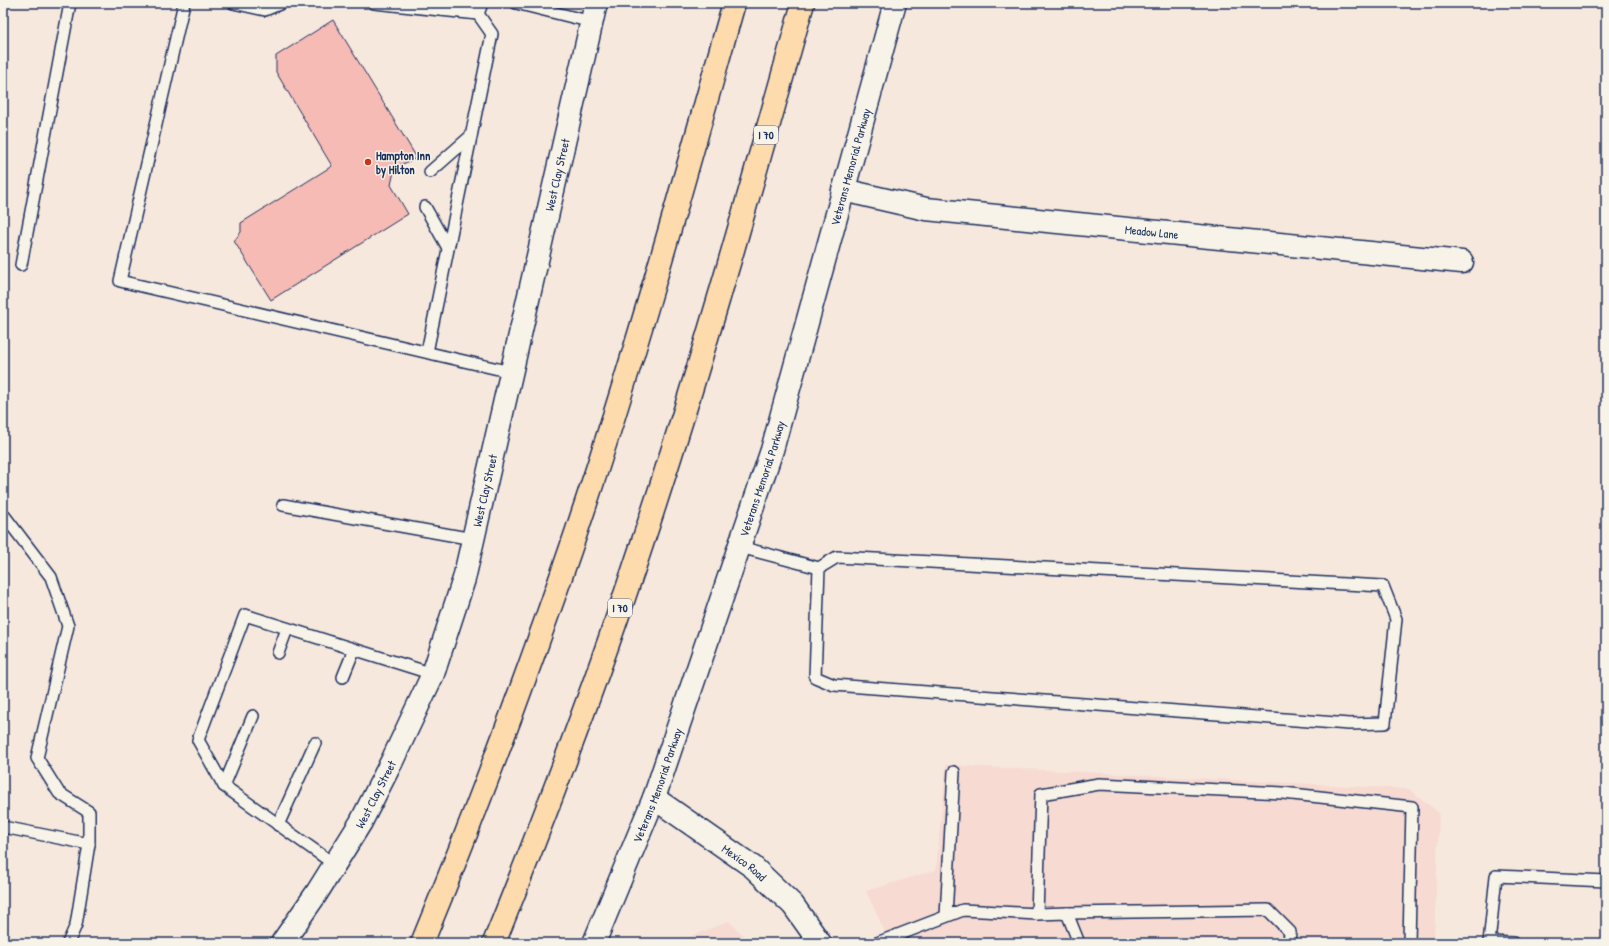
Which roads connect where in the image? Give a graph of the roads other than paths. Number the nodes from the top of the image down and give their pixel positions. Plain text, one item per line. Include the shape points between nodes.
1 (70, 3) edge
2 (184, 3) edge
3 (232, 3) edge
4 (282, 3) edge
5 (374, 3) edge
6 (482, 3) edge
7 (516, 3) edge
8 (734, 3) edge
9 (803, 3) edge
10 (895, 3) edge
11 (594, 13) edge
12 (478, 14) junction
13 (471, 136) junction
14 (430, 172) dead end
15 (843, 190) junction
16 (425, 207) dead end
17 (448, 248) junction
18 (1462, 262) dead end
19 (21, 265) dead end
20 (427, 352) junction
21 (511, 372) junction
22 (283, 505) dead end
23 (3, 514) edge
24 (473, 538) junction
25 (740, 547) junction
26 (819, 568) junction
27 (287, 629) junction
28 (354, 650) junction
29 (278, 653) dead end
30 (433, 674) junction
31 (343, 677) dead end
32 (253, 716) dead end
33 (315, 743) dead end
34 (954, 772) dead end
35 (224, 786) junction
36 (654, 798) junction
37 (278, 825) junction
38 (3, 827) edge
39 (89, 844) junction
40 (334, 864) junction
41 (1606, 881) edge
42 (1067, 913) junction
43 (1036, 914) junction
44 (946, 916) junction
45 (68, 943) edge
46 (282, 943) edge
47 (422, 943) edge
48 (494, 943) edge
49 (594, 943) edge
50 (820, 943) edge
51 (877, 943) edge
52 (1079, 943) edge
53 (1289, 943) edge
54 (1409, 943) edge
55 (1489, 943) edge
56 (1513, 943) edge

1 - 19 lane
2 - 20 lane via 120,281
3 - 4 lane via 265,10
5 - 12 lane
6 - 12 lane
7 - 11 lane
8 - 47 highway via 666,245 576,534 472,821
9 - 48 highway, I 70 via 729,267 641,549 538,835
10 - 15 street, Veterans Memorial Parkway
11 - 21 street, West Clay Street
12 - 13 lane via 492,34
13 - 14 lane
13 - 17 lane
15 - 18 street, Meadow Lane via 926,210
15 - 25 street, Veterans Memorial Parkway via 772,450
16 - 17 lane
17 - 20 lane
20 - 21 lane
21 - 24 street, West Clay Street
22 - 24 lane
23 - 39 lane via 51,577 68,626 38,758 59,793 89,812
24 - 30 street, West Clay Street via 464,579
25 - 26 lane
25 - 36 street, Veterans Memorial Parkway
26 - 26 lane via 837,557 1383,586 1396,619 1385,722 1349,724 834,685 815,677
27 - 28 lane
27 - 29 lane
27 - 35 lane via 245,615 198,740
28 - 30 lane
28 - 31 lane
30 - 40 street, West Clay Street via 364,815
32 - 35 lane
33 - 37 lane
34 - 44 lane
35 - 37 lane
36 - 49 street, Veterans Memorial Parkway
36 - 50 street, Mexico Road via 753,867 793,905
37 - 40 lane
38 - 39 lane
39 - 45 lane via 76,925
40 - 46 street, West Clay Street
41 - 55 lane via 1496,876
42 - 43 lane
42 - 52 lane
42 - 53 lane via 1268,910 1290,932
43 - 44 lane via 963,910
43 - 54 lane via 1041,794 1099,784 1283,793 1412,806
44 - 51 lane
55 - 56 lane

